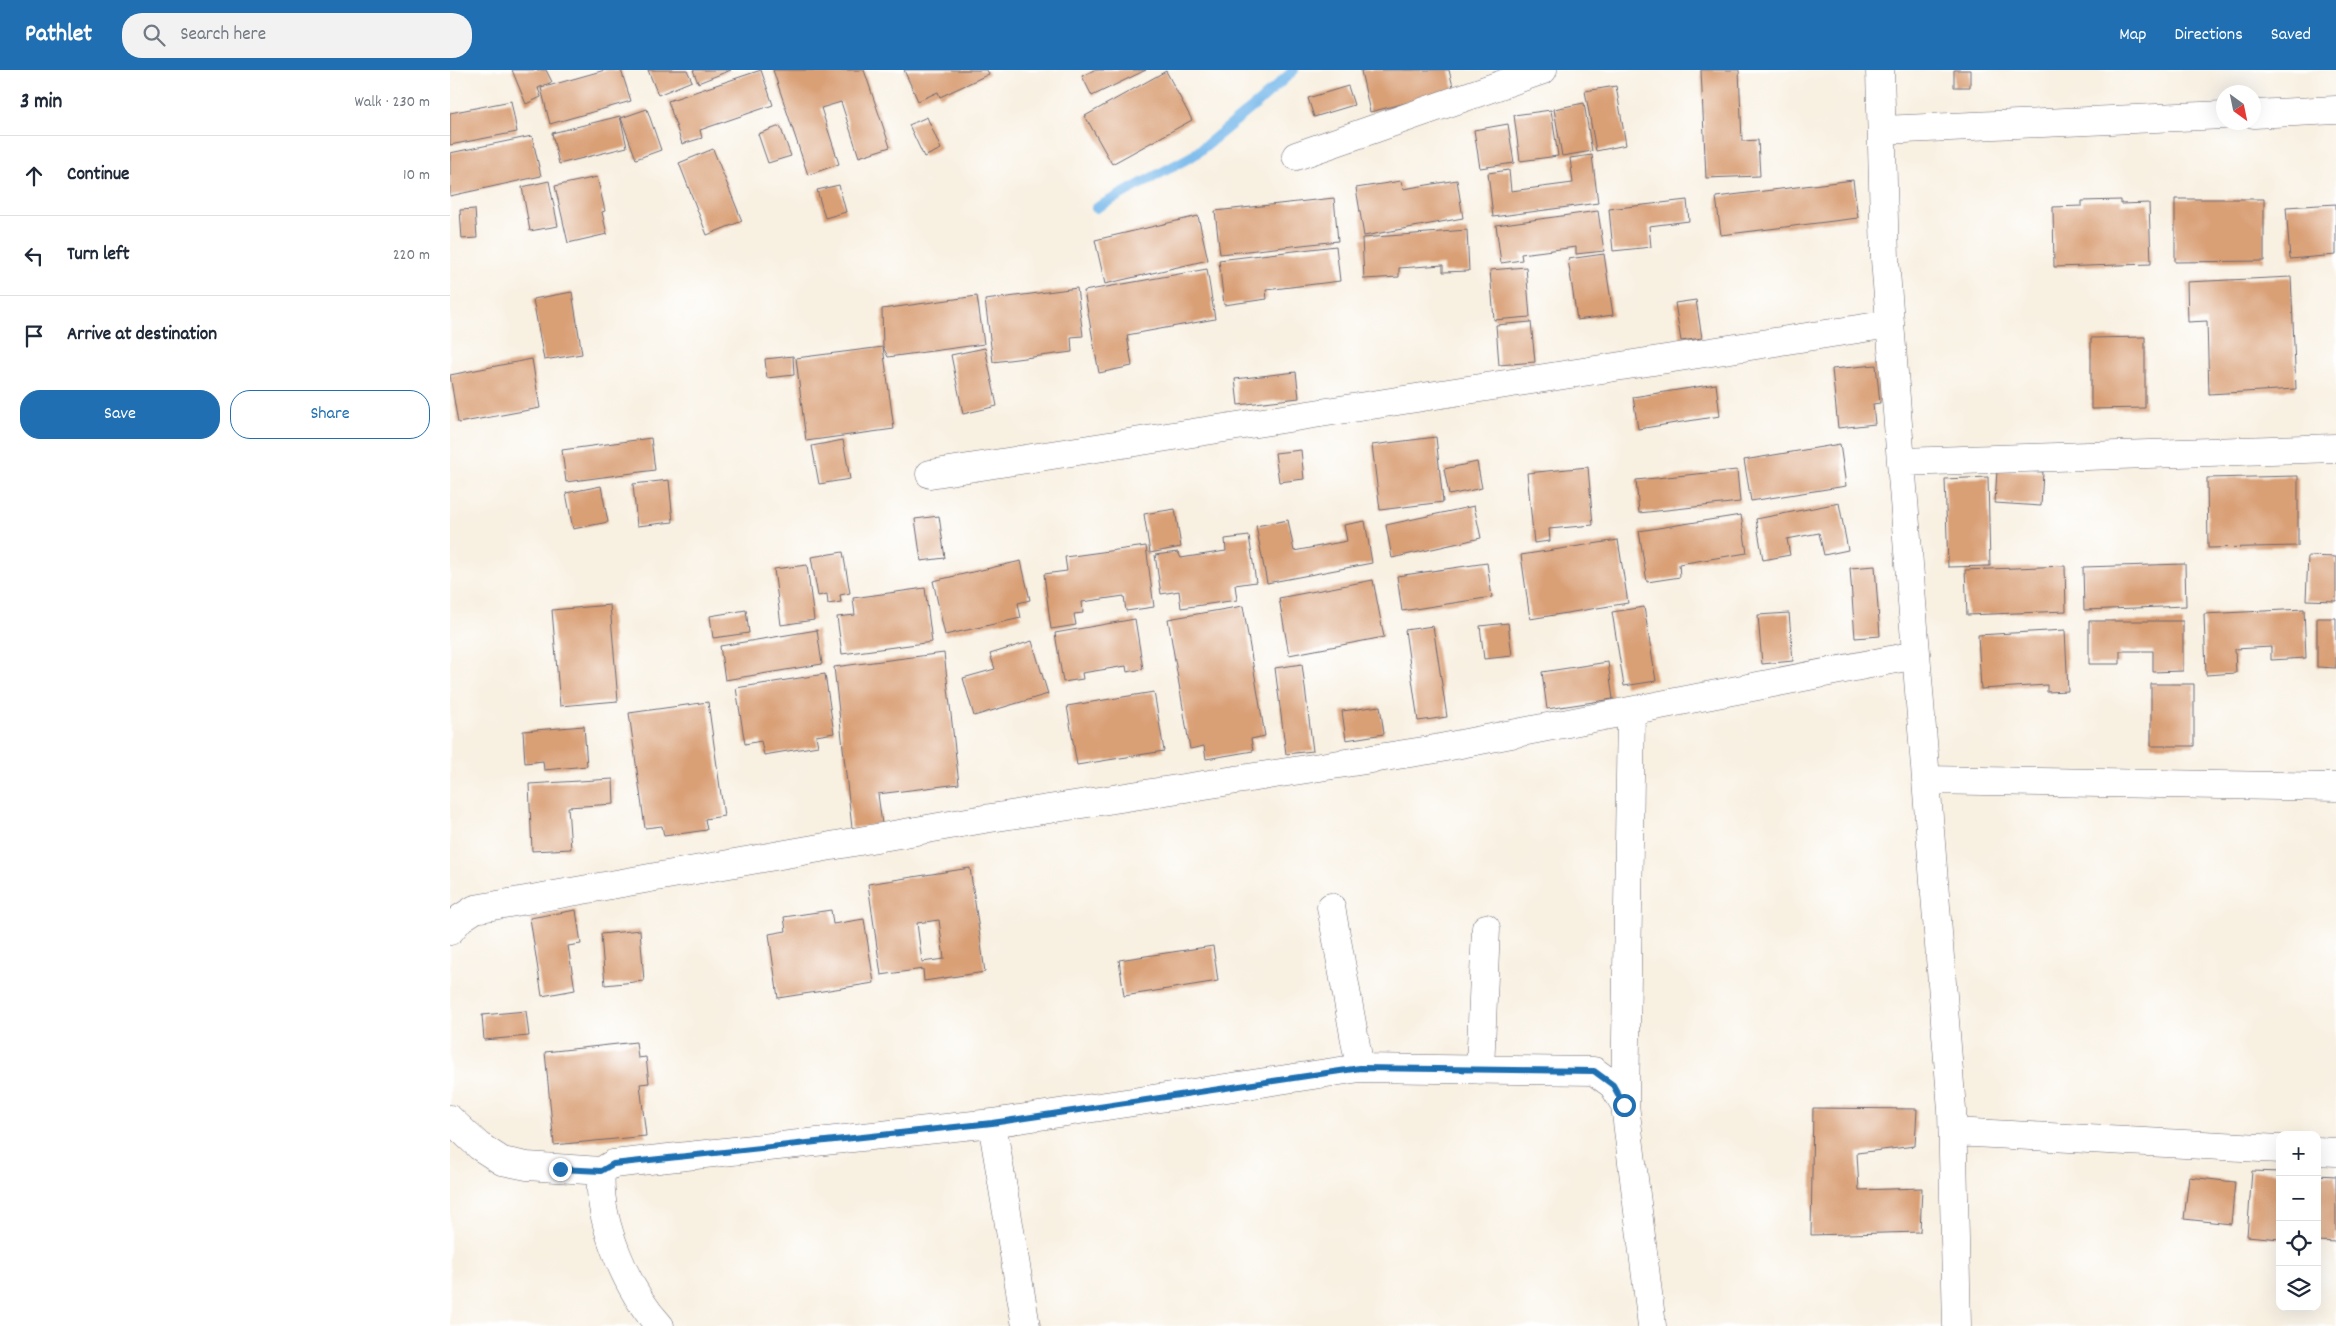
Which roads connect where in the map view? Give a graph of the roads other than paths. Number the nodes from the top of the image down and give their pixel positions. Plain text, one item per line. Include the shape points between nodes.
1 (1543, 70) edge
2 (1880, 70) edge
3 (2336, 110) edge
4 (2261, 114) edge
5 (2216, 115) edge
6 (1882, 130) junction
7 (1296, 156) dead end
8 (1890, 324) junction
9 (2336, 448) edge
10 (1901, 462) junction
11 (930, 474) dead end
12 (1916, 655) junction
13 (1631, 710) junction
14 (1926, 780) junction
15 (2336, 788) edge
16 (1331, 907) dead end
17 (1486, 928) dead end
18 (450, 931) edge
19 (1360, 1068) junction
20 (1480, 1070) junction
21 (1624, 1105) junction
22 (450, 1119) edge
23 (992, 1123) junction
24 (1953, 1132) junction
25 (2276, 1149) edge
26 (2321, 1151) edge
27 (2336, 1152) edge
28 (601, 1171) junction
29 (660, 1326) edge
30 (1026, 1326) edge
31 (1652, 1326) edge
32 (1957, 1326) edge

1 - 7 street
2 - 6 street
3 - 4 street
5 - 6 street
6 - 8 street
8 - 10 street
8 - 11 street
9 - 10 street
10 - 12 street
12 - 13 street
12 - 14 street
13 - 18 street via 1430,750 984,819 475,908 460,918
13 - 21 street
14 - 15 street
14 - 24 street
16 - 19 street
17 - 20 street
19 - 20 street
19 - 23 street
20 - 21 street via 1594,1071 1613,1085
21 - 31 street
22 - 28 street via 479,1146 502,1161 526,1166
23 - 28 street via 613,1164
23 - 30 street
24 - 25 street
24 - 32 street
26 - 27 street
28 - 29 street via 600,1186 613,1244 630,1285

